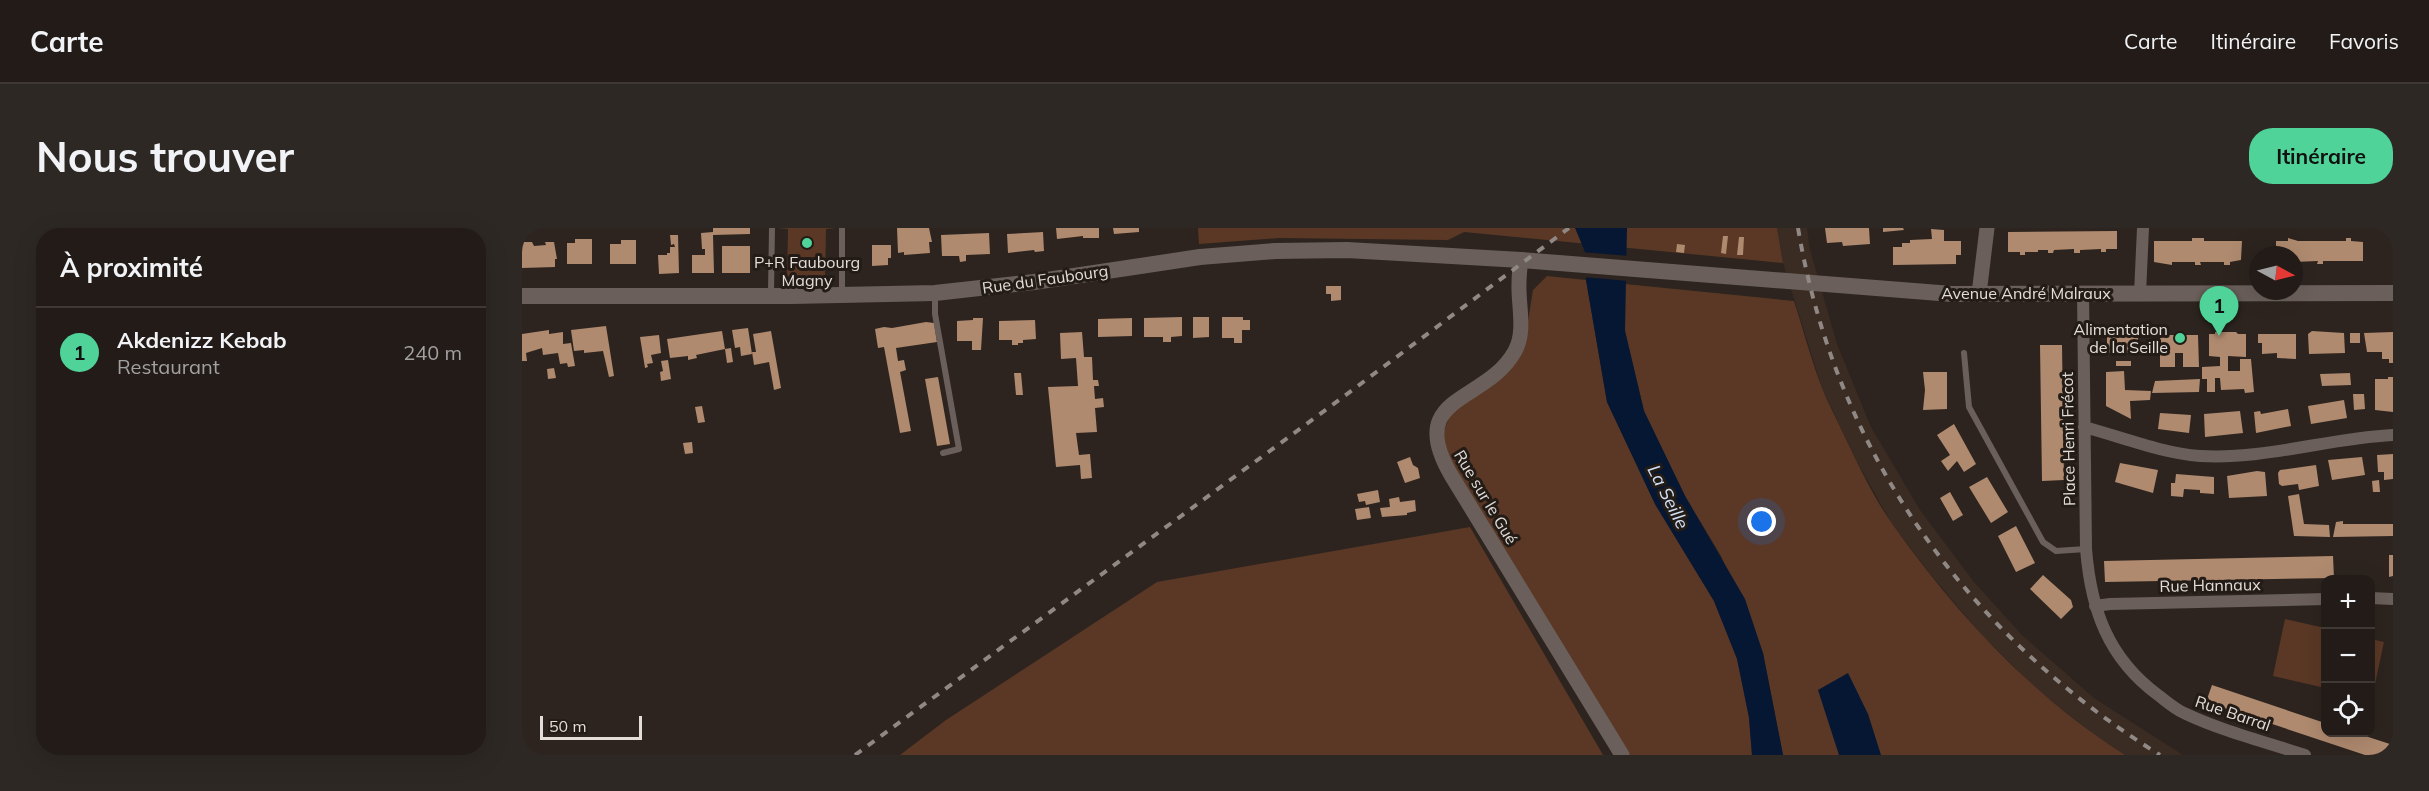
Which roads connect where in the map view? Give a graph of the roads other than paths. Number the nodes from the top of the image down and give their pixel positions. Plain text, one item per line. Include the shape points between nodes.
1 (772, 228) edge
2 (842, 228) edge
3 (1988, 228) edge
4 (2143, 228) edge
5 (1521, 260) junction
6 (1567, 263) joint
7 (935, 293) junction
8 (2083, 293) junction
9 (2393, 293) edge
10 (1979, 294) junction
11 (2140, 294) junction
12 (522, 296) edge
13 (771, 296) junction
14 (842, 296) junction
15 (1964, 353) dead end
16 (2084, 427) junction
17 (2393, 435) edge
18 (943, 453) dead end
19 (2086, 549) junction
20 (2375, 598) edge
21 (2321, 599) edge
22 (2393, 599) edge
23 (2095, 606) junction
24 (1622, 755) edge
25 (2305, 755) edge

1 - 13 lane
2 - 14 lane
3 - 10 street
4 - 11 street
5 - 6 main road, Rue du Faubourg
5 - 7 main road, Rue du Faubourg via 1376,250 1275,251 1191,258
5 - 24 street, Rue sur le Gué via 1516,349 1499,370 1447,409 1437,429 1438,447 1451,475
6 - 10 main road, Avenue André Malraux
7 - 14 main road, Rue du Faubourg
7 - 18 lane via 935,314 959,449
8 - 10 main road, Avenue André Malraux
8 - 11 main road, Avenue André Malraux
8 - 16 street, Place Henri Frécot
9 - 11 main road, Avenue André Malraux
12 - 13 main road, Rue du Faubourg
13 - 14 main road, Rue du Faubourg
15 - 19 lane via 1967,396 1974,418 2043,542 2056,551
16 - 17 street via 2201,456
16 - 19 street, Place Henri Frécot
19 - 23 street, Place Henri Frécot
20 - 22 street
21 - 23 street, Rue Hannaux
23 - 25 street, Rue Barral via 2120,658 2139,681 2181,712

